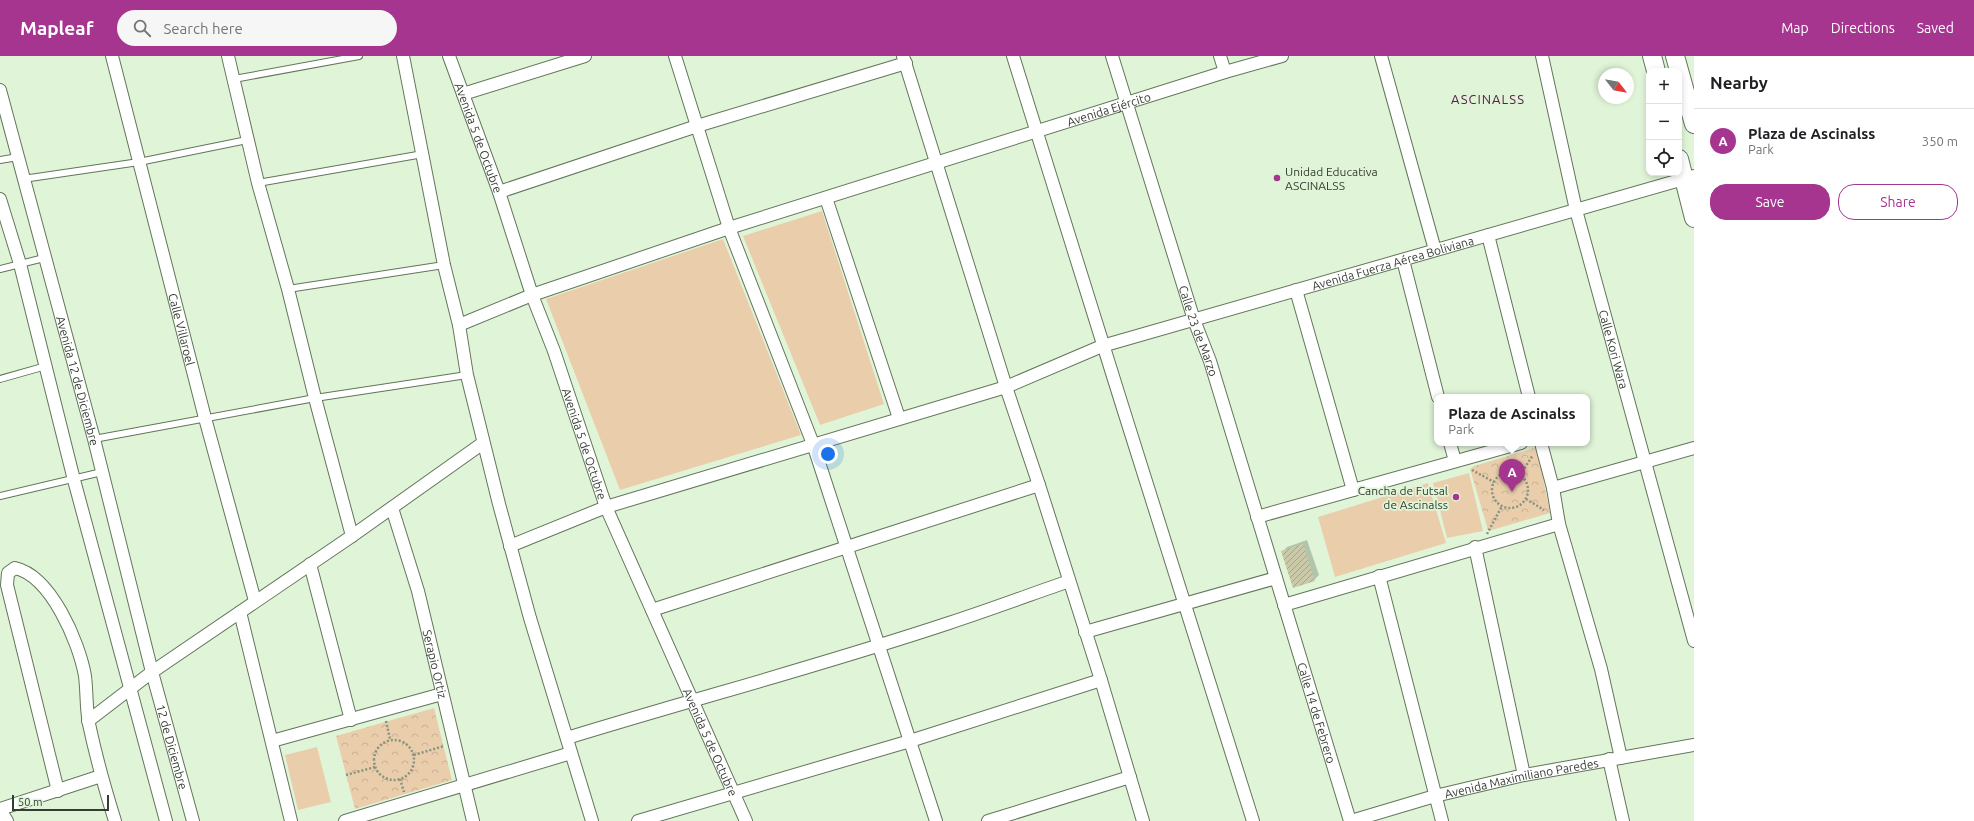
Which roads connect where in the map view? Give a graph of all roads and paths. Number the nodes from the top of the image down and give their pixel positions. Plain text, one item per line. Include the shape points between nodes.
1 (112, 56) edge
2 (228, 56) edge
3 (359, 56) edge
4 (403, 56) edge
5 (449, 56) edge
6 (585, 56) edge
7 (675, 56) edge
8 (1013, 56) edge
9 (1112, 56) edge
10 (1220, 56) edge
11 (1282, 56) edge
12 (1382, 56) edge
13 (1542, 56) edge
14 (1652, 56) edge
15 (1676, 56) edge
16 (904, 60) edge
17 (1655, 68) edge
18 (1225, 72) junction
19 (234, 79) junction
20 (0, 90) edge
21 (463, 94) junction
22 (1128, 103) junction
23 (1694, 124) edge
24 (697, 126) junction
25 (1036, 132) junction
26 (247, 140) junction
27 (423, 154) junction
28 (18, 157) junction
29 (0, 160) edge
30 (139, 162) junction
31 (936, 164) junction
32 (1682, 165) edge
33 (1689, 178) edge
34 (23, 179) junction
35 (258, 183) junction
36 (499, 192) junction
37 (826, 198) junction
38 (0, 199) edge
39 (1576, 210) junction
40 (1694, 218) edge
41 (729, 228) junction
42 (1488, 235) junction
43 (1436, 250) junction
44 (44, 258) junction
45 (1403, 260) junction
46 (20, 264) junction
47 (444, 265) junction
48 (0, 269) edge
49 (288, 289) junction
50 (1296, 290) junction
51 (532, 294) junction
52 (1194, 320) junction
53 (459, 325) junction
54 (1102, 346) junction
55 (46, 366) junction
56 (467, 375) junction
57 (0, 379) edge
58 (1006, 387) junction
59 (1437, 394) edge
60 (1528, 394) edge
61 (314, 398) junction
62 (205, 418) junction
63 (899, 418) junction
64 (94, 439) junction
65 (484, 443) junction
66 (813, 444) junction
67 (1451, 446) edge
68 (1510, 446) edge
69 (1540, 446) edge
70 (1542, 446) edge
71 (1694, 448) edge
72 (1467, 458) junction
73 (1644, 461) junction
74 (1455, 462) junction
75 (102, 472) junction
76 (1520, 475) junction
77 (74, 480) junction
78 (1494, 482) junction
79 (1039, 485) junction
80 (1553, 488) junction
81 (1352, 490) junction
82 (0, 496) edge
83 (1526, 499) junction
84 (1502, 506) junction
85 (606, 507) junction
86 (392, 508) junction
87 (1257, 517) junction
88 (1558, 518) junction
89 (352, 536) junction
90 (510, 546) junction
91 (1480, 546) junction
92 (847, 547) junction
93 (310, 564) junction
94 (1379, 576) junction
95 (1276, 578) junction
96 (1069, 581) junction
97 (255, 601) junction
98 (1186, 602) junction
99 (1284, 605) junction
100 (652, 610) junction
101 (240, 612) junction
102 (1085, 632) junction
103 (1694, 641) edge
104 (879, 646) junction
105 (152, 672) junction
106 (1101, 680) junction
107 (130, 689) junction
108 (442, 694) junction
109 (692, 699) junction
110 (383, 711) junction
111 (351, 720) junction
112 (88, 722) junction
113 (567, 738) junction
114 (390, 740) junction
115 (272, 741) junction
116 (910, 741) junction
117 (454, 743) junction
118 (1694, 745) edge
119 (571, 753) junction
120 (414, 755) junction
121 (1621, 758) junction
122 (1609, 759) junction
123 (375, 768) junction
124 (346, 775) dead end
125 (1524, 775) junction
126 (101, 776) junction
127 (1130, 777) junction
128 (465, 785) junction
129 (58, 790) junction
130 (733, 792) junction
131 (1435, 796) junction
132 (0, 810) edge
133 (376, 816) edge
134 (7, 821) edge
135 (115, 821) edge
136 (166, 821) edge
137 (193, 821) edge
138 (291, 821) edge
139 (345, 821) edge
140 (473, 821) edge
141 (592, 821) edge
142 (638, 821) edge
143 (746, 821) edge
144 (936, 821) edge
145 (988, 821) edge
146 (1143, 821) edge
147 (1253, 821) edge
148 (1350, 821) edge
149 (1442, 821) edge
150 (1623, 821) edge

1 - 30 street, Calle Villaroel
2 - 19 street
3 - 19 lane
4 - 27 street
5 - 21 street, Avenida 5 de Octubre
6 - 21 street
7 - 24 street
8 - 25 street
9 - 22 street, Calle 23 de Marzo
10 - 18 street
11 - 18 street, Avenida Ejército
12 - 43 street
13 - 39 street, Calle Kori Wara
14 - 17 main road
15 - 23 main road
16 - 24 street
16 - 31 street
18 - 22 street, Avenida Ejército
19 - 26 street
20 - 28 street, Avenida 12 de Diciembre
21 - 36 street, Avenida 5 de Octubre
22 - 25 street, Avenida Ejército
22 - 52 street, Calle 23 de Marzo
24 - 36 street
24 - 41 street
25 - 31 street, Avenida Ejército
25 - 54 street
26 - 30 lane
26 - 35 street
27 - 35 lane
27 - 47 street
28 - 29 lane
28 - 34 street, Avenida 12 de Diciembre
30 - 34 lane
30 - 62 street, Calle Villaroel
31 - 37 street, Avenida Ejército
31 - 58 street
32 - 33 main road
33 - 39 street, Avenida Fuerza Aérea Boliviana
33 - 40 main road
34 - 44 street, Avenida 12 de Diciembre
35 - 49 street
36 - 51 street, Avenida 5 de Octubre
37 - 41 street, Avenida Ejército
37 - 63 street
38 - 46 street
39 - 42 street, Avenida Fuerza Aérea Boliviana
39 - 73 street, Calle Kori Wara
41 - 51 street, Avenida Ejército
41 - 66 street
42 - 43 street, Avenida Fuerza Aérea Boliviana
42 - 60 street
43 - 45 street, Avenida Fuerza Aérea Boliviana
44 - 46 lane
44 - 64 street, Avenida 12 de Diciembre
45 - 50 street, Avenida Fuerza Aérea Boliviana
45 - 59 street
46 - 48 lane
46 - 55 street
47 - 49 lane
47 - 53 street
49 - 61 street
50 - 52 street, Avenida Fuerza Aérea Boliviana
50 - 81 street
51 - 53 street, Avenida Ejército
51 - 85 street, Avenida 5 de Octubre
52 - 54 street, Avenida Fuerza Aérea Boliviana
52 - 87 street, Calle 23 de Marzo via 1210,361
53 - 56 street
54 - 58 street, Avenida Fuerza Aérea Boliviana
54 - 98 street
55 - 57 lane
55 - 77 street
56 - 61 lane
56 - 65 street
58 - 63 street, Avenida Fuerza Aérea Boliviana
58 - 79 street
61 - 62 lane
61 - 89 street
62 - 64 lane
62 - 97 street, Calle Villaroel
63 - 66 street, Avenida Fuerza Aérea Boliviana
64 - 75 street, Avenida 12 de Diciembre
65 - 86 street
65 - 90 street
66 - 85 street, Avenida Fuerza Aérea Boliviana
66 - 92 street
67 - 74 street
68 - 72 street
69 - 76 path
70 - 80 street
71 - 73 street
72 - 74 street
72 - 78 path via 1470,469
73 - 80 street
73 - 103 street, Calle Kori Wara
74 - 81 street
75 - 77 lane
75 - 105 street, Avenida 12 de Diciembre
76 - 78 path via 1508,472
76 - 83 path via 1527,483
77 - 82 lane
77 - 107 street
78 - 84 path via 1493,494
79 - 92 street
79 - 96 street
80 - 88 street
81 - 87 street
83 - 84 path via 1517,507
83 - 88 path
84 - 91 path
85 - 90 street, Avenida Fuerza Aérea Boliviana
85 - 100 street, Avenida 5 de Octubre
86 - 89 street
86 - 108 street, Serapio Ortiz via 418,591
87 - 95 street, Calle 23 de Marzo
88 - 91 street
88 - 121 street via 1600,669
89 - 93 street
90 - 113 street
91 - 94 street
91 - 125 street
92 - 100 street
92 - 104 street
93 - 97 street
93 - 111 street
94 - 99 street
94 - 131 street
95 - 98 street
95 - 99 street, Calle 23 de Marzo
96 - 102 street
96 - 104 street
97 - 101 street
98 - 102 street
98 - 147 street
99 - 148 street, Calle 14 de Febrero
100 - 109 street, Avenida 5 de Octubre
101 - 105 street
101 - 115 street
102 - 106 street
104 - 109 street
104 - 116 street
105 - 107 street
105 - 137 street, 12 de Diciembre
106 - 116 street
106 - 127 street
107 - 112 street
107 - 136 street
108 - 110 street
108 - 117 street, Serapio Ortiz
109 - 113 street
109 - 130 street, Avenida 5 de Octubre
110 - 111 street
110 - 114 path
111 - 115 street
112 - 126 street
112 - 129 street via 80,656 63,615 33,577 22,569 15,568 8,573 7,585
113 - 119 street
114 - 120 path via 402,741 412,749
114 - 123 path via 378,747 374,760
115 - 138 street
116 - 130 street
116 - 144 street
117 - 120 path
117 - 128 street, Serapio Ortiz
118 - 121 street, Avenida Maximiliano Paredes
119 - 128 street
119 - 141 street
120 - 123 path via 413,768 398,780 385,778
121 - 122 street, Avenida Maximiliano Paredes
122 - 125 street, Avenida Maximiliano Paredes
122 - 150 street
123 - 124 path
125 - 131 street, Avenida Maximiliano Paredes
126 - 129 street
126 - 135 street
127 - 145 street
127 - 146 street
128 - 133 street
128 - 140 street, Serapio Ortiz
129 - 132 street
130 - 142 street
130 - 143 street, Avenida 5 de Octubre
131 - 148 street, Avenida Maximiliano Paredes
131 - 149 street
132 - 134 street
133 - 139 street

